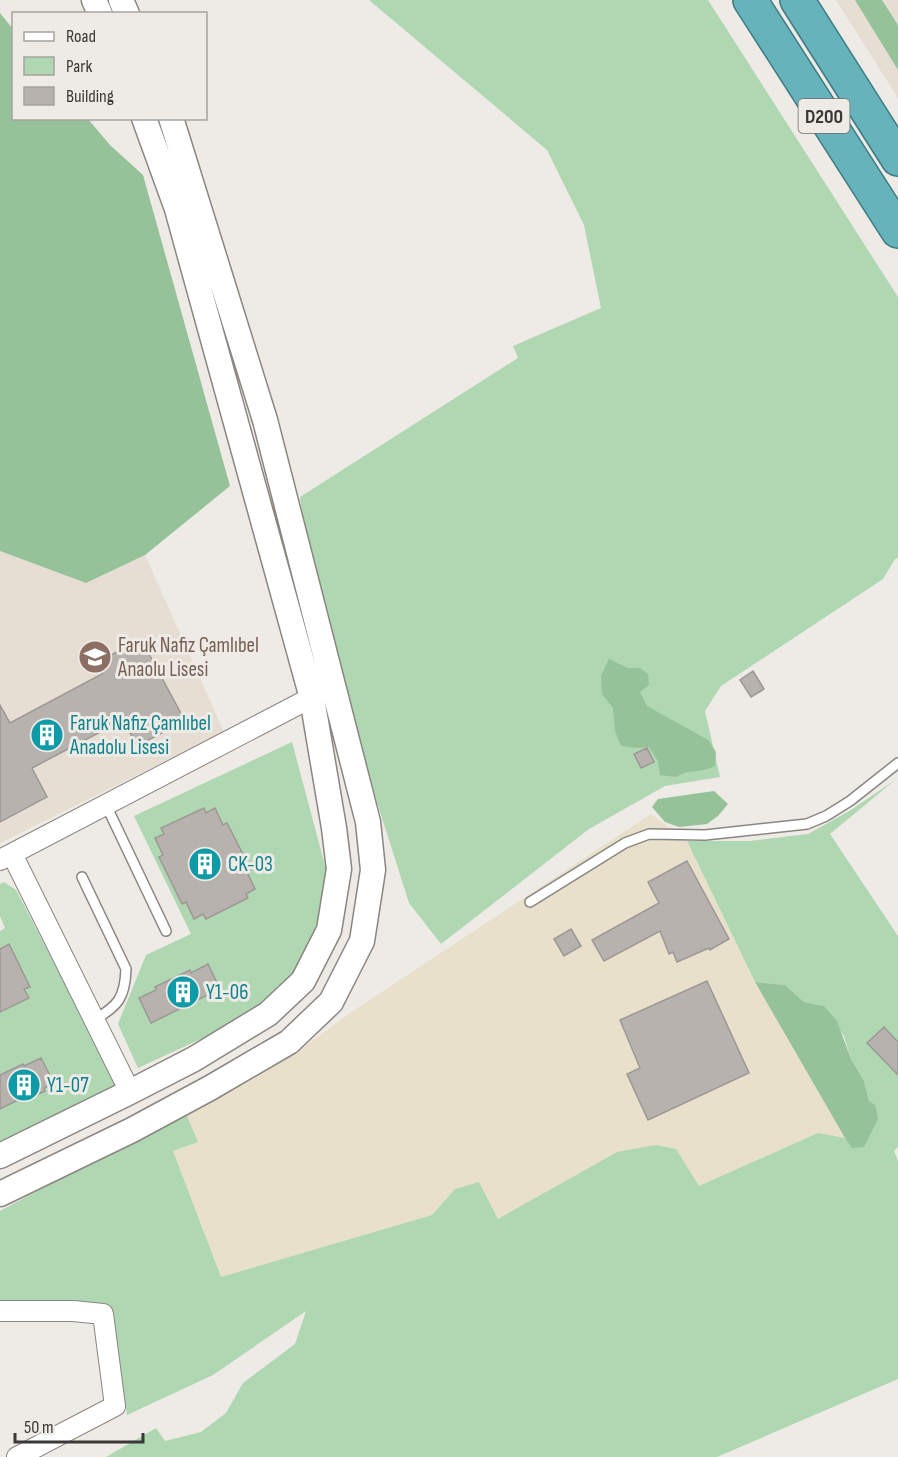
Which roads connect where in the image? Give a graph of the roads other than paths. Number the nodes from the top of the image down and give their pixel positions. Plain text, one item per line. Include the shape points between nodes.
1 (750, 0) edge
2 (797, 0) edge
3 (145, 120) edge
4 (172, 120) edge
5 (898, 159) edge
6 (898, 231) edge
7 (333, 687) junction
8 (312, 698) junction
9 (898, 763) edge
10 (106, 805) junction
11 (6, 857) edge
12 (82, 877) dead end
13 (530, 902) dead end
14 (166, 931) dead end
15 (94, 1020) junction
16 (130, 1092) junction
17 (0, 1156) edge
18 (0, 1194) edge
19 (0, 1311) edge
20 (16, 1457) edge

1 - 6 highway, D200
2 - 5 highway, D200
3 - 8 street via 180,221
4 - 7 street via 265,420
7 - 8 street
7 - 18 street via 368,822 373,870 362,941 331,1002 289,1042 210,1088
8 - 10 street
8 - 16 street via 339,869 329,930 303,981 268,1014
9 - 13 lane via 850,801 807,824 705,835 650,834 625,843
10 - 11 street
10 - 14 lane
11 - 15 street
12 - 15 lane via 126,969 121,998 114,1009
15 - 16 street
16 - 17 street
19 - 20 street via 103,1314 115,1406

